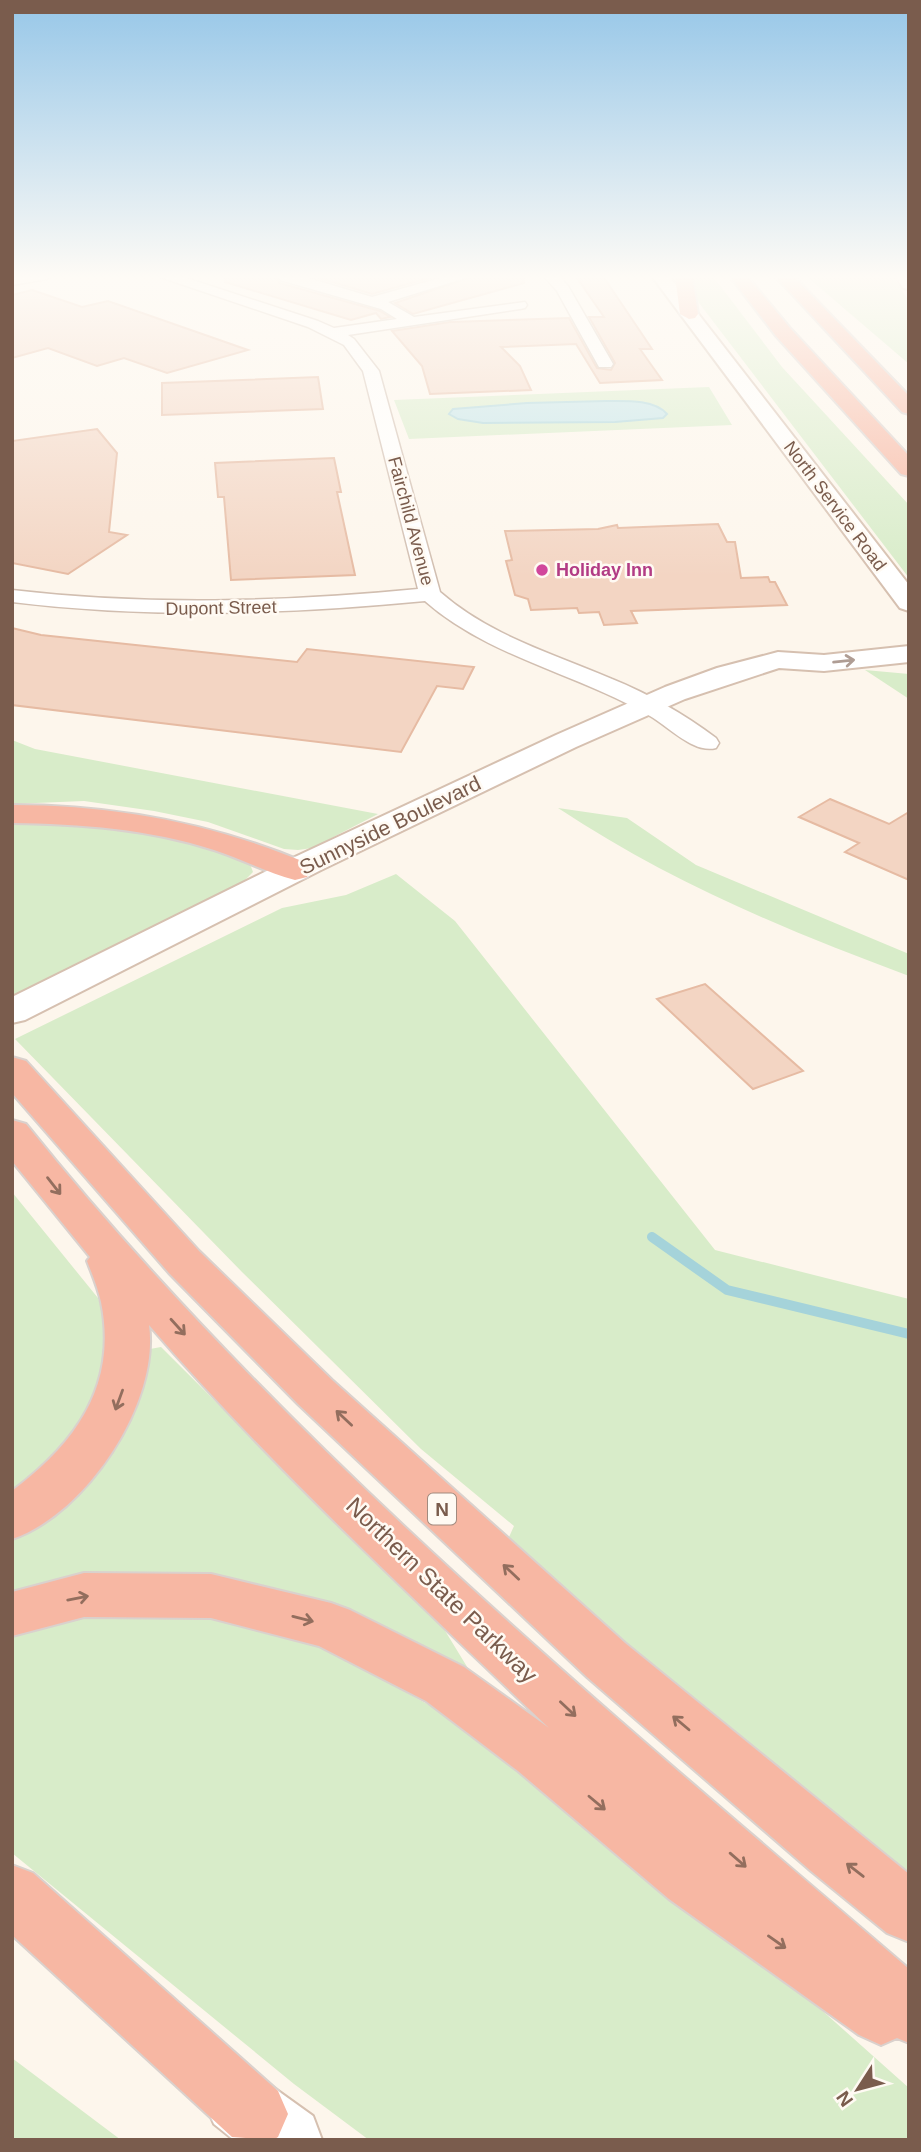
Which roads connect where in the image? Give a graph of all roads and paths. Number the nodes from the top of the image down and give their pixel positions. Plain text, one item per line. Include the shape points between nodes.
1 (372, 375) edge
2 (736, 375) edge
3 (823, 375) edge
4 (878, 375) edge
5 (909, 408) edge
6 (909, 469) edge
7 (430, 594) junction
8 (12, 596) edge
9 (909, 603) edge
10 (909, 633) edge
11 (909, 654) edge
12 (778, 660) junction
13 (646, 705) junction
14 (707, 743) dead end
15 (12, 814) edge
16 (295, 870) junction
17 (12, 1012) edge
18 (12, 1069) edge
19 (12, 1132) edge
20 (100, 1240) junction
21 (12, 1519) edge
22 (12, 1614) edge
23 (12, 1894) edge
24 (909, 1912) edge
25 (12, 1930) edge
26 (909, 2011) edge
27 (909, 2032) edge
28 (272, 2127) edge

1 - 7 street, Fairchild Avenue
2 - 9 main road, North Service Road
3 - 6 highway
4 - 5 highway
7 - 8 street, Dupont Street via 237,610 117,608
7 - 13 street, Fairchild Avenue via 449,612 508,646
10 - 12 main road, Sunnyside Boulevard via 799,644
12 -> 11 main road, Sunnyside Boulevard via 824,663
12 - 13 main road, Sunnyside Boulevard
13 - 14 street, Fairchild Avenue
13 - 16 main road, Sunnyside Boulevard
15 - 16 highway via 63,813 164,825 209,836
16 - 17 main road, Sunnyside Boulevard
24 -> 18 highway, N via 606,1660 315,1392 184,1262
19 -> 20 highway, Northern State Parkway
20 -> 21 highway via 125,1304 129,1350 124,1386 113,1416 64,1478
20 -> 26 highway, Northern State Parkway via 205,1359 366,1520 572,1714
22 -> 27 highway via 85,1595 211,1596 331,1626 445,1684 538,1753 690,1879
23 - 28 highway
25 - 28 main road

